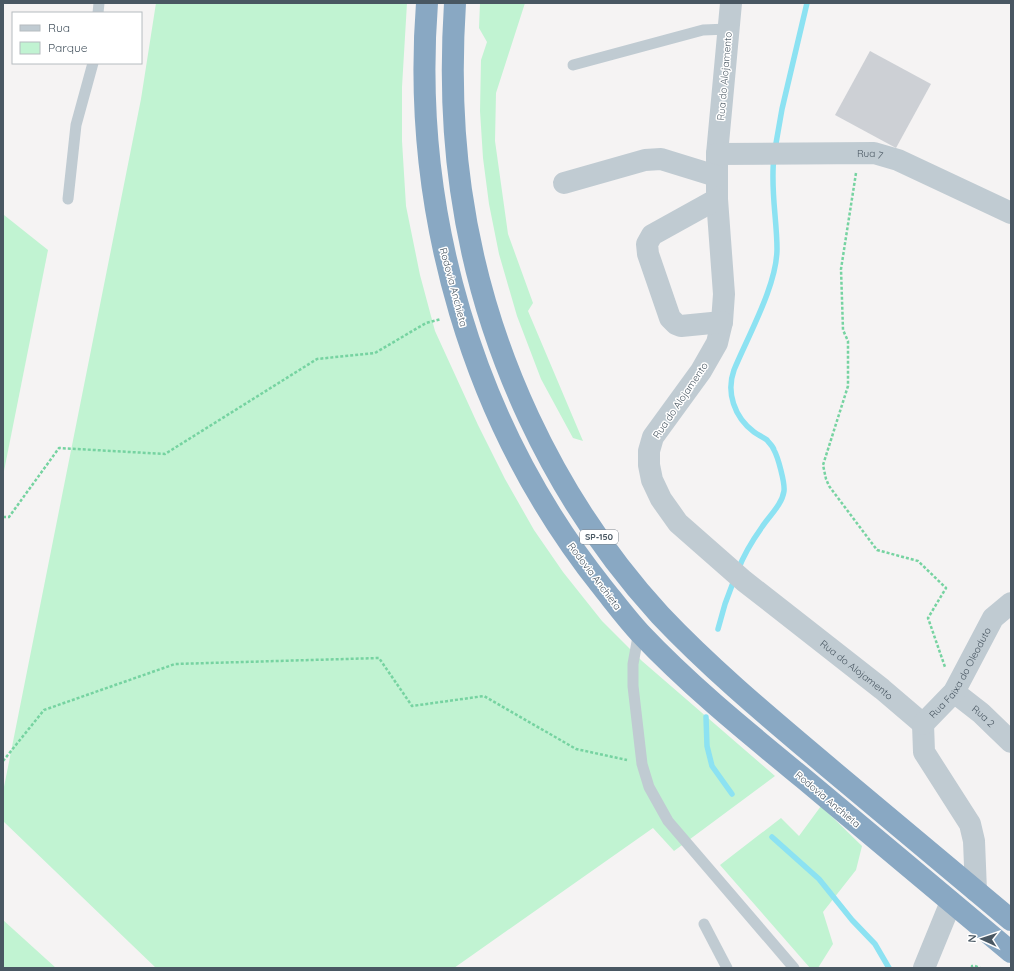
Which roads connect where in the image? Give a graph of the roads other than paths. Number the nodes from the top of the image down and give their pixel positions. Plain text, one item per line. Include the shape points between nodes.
1 (427, 3) edge
2 (455, 3) edge
3 (731, 3) edge
4 (728, 29) junction
5 (93, 64) edge
6 (573, 65) dead end
7 (717, 154) junction
8 (716, 176) junction
9 (564, 183) dead end
10 (717, 199) junction
11 (68, 200) dead end
12 (1011, 213) edge
13 (722, 322) junction
14 (1011, 603) edge
15 (639, 631) junction
16 (954, 692) junction
17 (923, 724) junction
18 (1011, 742) edge
19 (976, 891) junction
20 (951, 902) junction
21 (1011, 920) edge
22 (704, 924) dead end
23 (1011, 952) edge
24 (727, 968) edge
25 (794, 968) edge
26 (924, 968) edge

1 - 15 highway, Rodovia Anchieta / SP-150 via 424,91 428,153 440,234 460,313 473,352 519,458 542,500 585,566
2 - 19 highway, SP-150 via 452,92 456,151 462,198 476,268 496,336 513,380 528,416 566,486 609,552 633,583 693,648 765,713
3 - 4 street, Rua do Alojamento
4 - 6 lane via 704,30
4 - 7 street, Rua do Alojamento
5 - 11 lane via 76,125
7 - 8 street, Rua do Alojamento
7 - 12 street, Rua 7 via 874,153 898,160
8 - 9 street via 662,159 645,160
8 - 10 street, Rua do Alojamento
10 - 13 street, Rua do Alojamento via 724,294
10 - 13 street via 652,235 647,244 648,254 670,318 681,326
13 - 17 street, Rua do Alojamento via 717,343 701,370 653,437 649,465 652,480 661,499 678,523 744,581
14 - 16 street, Rua Faixa do Oleoduto via 993,618
15 - 20 highway, Rodovia Anchieta / SP-150 via 677,670 750,734
15 - 25 lane via 633,664 633,686 642,764 648,787 668,821
16 - 17 street, Rua Faixa do Oleoduto
16 - 18 street, Rua 2 via 981,713
17 - 19 street via 924,752 970,824 974,841
19 - 21 highway, SP-150
20 - 23 highway, Rodovia Anchieta / SP-150
20 - 26 street
22 - 24 lane

